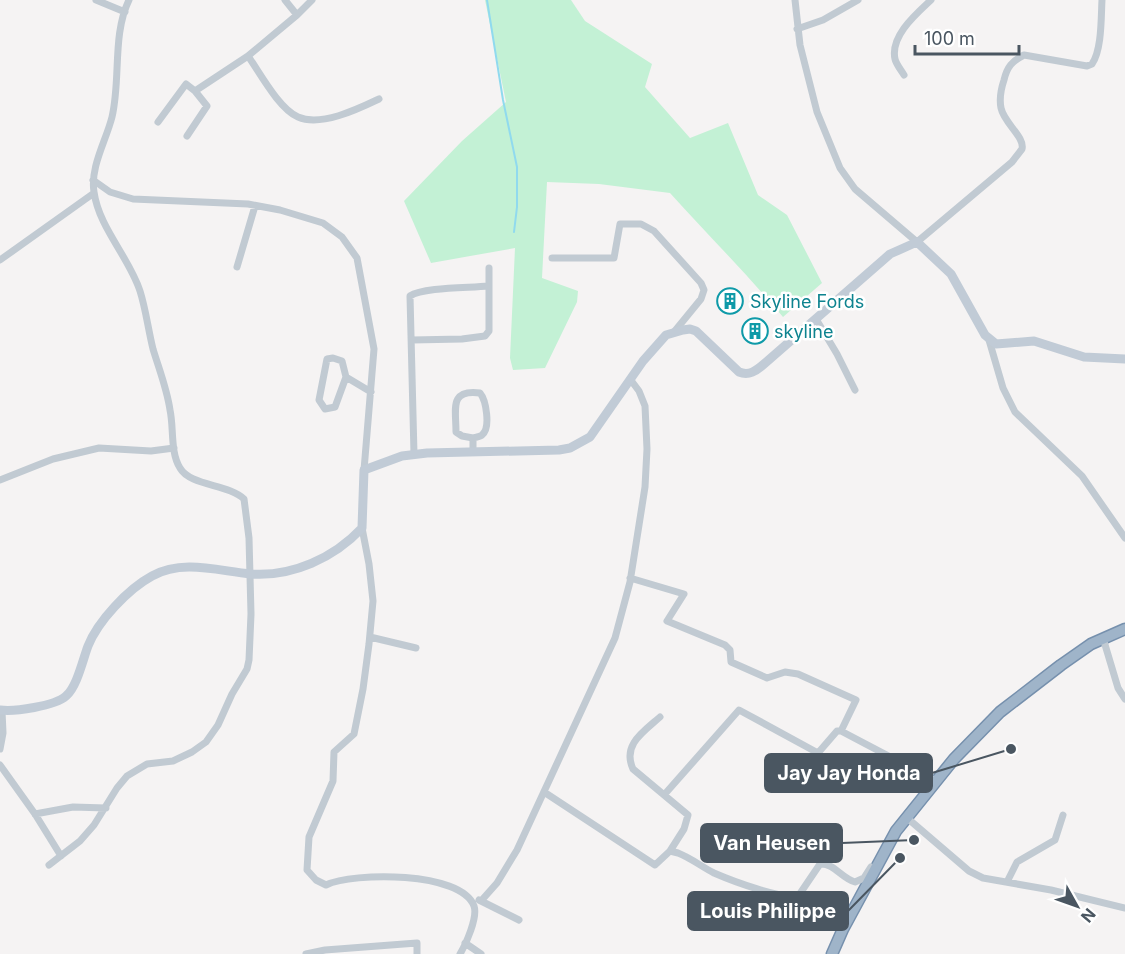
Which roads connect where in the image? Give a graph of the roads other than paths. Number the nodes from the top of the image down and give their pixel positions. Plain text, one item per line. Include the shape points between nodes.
1 (96, 0) edge
2 (129, 0) edge
3 (285, 0) edge
4 (312, 0) edge
5 (795, 0) edge
6 (858, 0) edge
7 (931, 0) edge
8 (1102, 0) edge
9 (125, 12) junction
10 (297, 15) junction
11 (797, 29) junction
12 (248, 56) junction
13 (904, 75) dead end
14 (195, 91) junction
15 (379, 99) dead end
16 (158, 122) dead end
17 (187, 136) dead end
18 (93, 180) junction
19 (94, 193) junction
20 (255, 206) junction
21 (917, 242) junction
22 (552, 258) dead end
23 (0, 260) edge
24 (237, 267) dead end
25 (489, 268) dead end
26 (488, 286) junction
27 (816, 319) junction
28 (674, 332) junction
29 (412, 340) junction
30 (989, 340) junction
31 (1125, 359) edge
32 (346, 377) junction
33 (630, 380) junction
34 (855, 390) dead end
35 (371, 392) junction
36 (473, 438) junction
37 (174, 448) junction
38 (473, 451) junction
39 (414, 454) junction
40 (364, 470) junction
41 (0, 480) edge
42 (362, 528) junction
43 (1125, 538) edge
44 (249, 573) junction
45 (630, 578) junction
46 (1125, 629) edge
47 (370, 637) junction
48 (1103, 638) junction
49 (416, 648) dead end
50 (1125, 699) edge
51 (1, 711) edge
52 (660, 717) dead end
53 (841, 731) junction
54 (0, 749) edge
55 (0, 765) edge
56 (936, 781) junction
57 (544, 792) junction
58 (664, 795) junction
59 (106, 808) junction
60 (35, 814) junction
61 (1063, 815) dead end
62 (906, 817) junction
63 (670, 851) junction
64 (883, 854) junction
65 (61, 856) junction
66 (49, 865) dead end
67 (1007, 882) junction
68 (470, 899) junction
69 (481, 901) junction
70 (1125, 908) edge
71 (519, 920) dead end
72 (465, 943) junction
73 (326, 952) edge
74 (306, 954) edge
75 (417, 954) edge
76 (460, 954) edge
77 (481, 954) edge
78 (832, 954) edge

1 - 9 street
2 - 9 street
3 - 10 street
4 - 10 street
5 - 11 street
6 - 11 street via 823,20
7 - 13 street via 901,33 894,48 895,61
8 - 21 street via 1099,40 1092,64 1024,55 1014,59 1000,96 1001,110 1022,139 1022,149 1012,162
9 - 18 street via 113,113
10 - 12 street
11 - 21 street via 817,112 840,168 855,189
12 - 14 street
12 - 15 street via 286,109 297,117 329,118
14 - 16 street via 186,84
14 - 17 street via 207,106
18 - 19 street
18 - 20 street via 110,192 133,199
19 - 23 street
19 - 37 street via 139,289 171,411
20 - 24 street
20 - 35 street via 323,223 354,252 374,348
21 - 27 main road via 890,254
21 - 30 main road via 951,274
22 - 28 street via 614,258 620,224 641,224 654,231 704,290
25 - 26 street
26 - 29 street via 412,293
26 - 29 street via 489,331 485,336
27 - 28 main road via 757,370 745,374 696,331
27 - 34 street
28 - 33 main road via 666,335
29 - 39 street
30 - 31 main road via 1004,345 1035,341 1084,357
30 - 43 street via 1003,388 1015,412 1082,476
32 - 32 street via 335,407 325,409 319,400 327,359 342,361
32 - 35 street
33 - 38 main road via 582,443 560,450
33 - 45 street via 645,406 647,449
35 - 40 street
36 - 36 street via 456,432 455,401 467,392 480,393 486,405 486,429
36 - 38 street
37 - 41 street via 99,448 53,459
37 - 44 street via 184,474 244,499
38 - 39 main road
39 - 40 main road
40 - 42 main road
42 - 44 main road via 343,546 315,562 276,574
42 - 47 street via 373,601
44 - 51 main road via 189,567 153,575 104,619 66,696 27,709
44 - 59 street via 247,669 218,725 206,742 192,752 173,761 137,768 117,788
45 - 53 street via 684,594 667,621 725,645 730,650 731,662 767,678 785,672 798,674 856,700
45 - 57 street via 615,638
46 - 48 highway
47 - 49 street
47 - 68 street via 355,729 351,738 334,752 333,781 309,837 307,870 326,885 350,878 435,881
48 - 50 street
48 - 56 highway via 1000,712
51 - 54 street
52 - 58 street via 630,747 628,759 633,769
53 - 56 street
53 - 58 street via 818,753 739,710
55 - 60 street
56 - 62 highway
57 - 63 street via 655,865
57 - 69 street via 510,865
58 - 63 street via 688,815
59 - 60 street via 73,807
59 - 65 street via 80,841
60 - 65 street
61 - 67 street via 1055,840 1017,862
62 - 64 highway
62 - 67 street via 969,871
63 - 64 street via 721,876 788,897 799,895 820,864 855,882 864,878
64 - 78 highway
65 - 66 street
67 - 70 street
68 - 69 street
68 - 72 street via 475,910
69 - 71 street
72 - 76 street
72 - 77 street
73 - 74 street
73 - 75 street via 417,943

